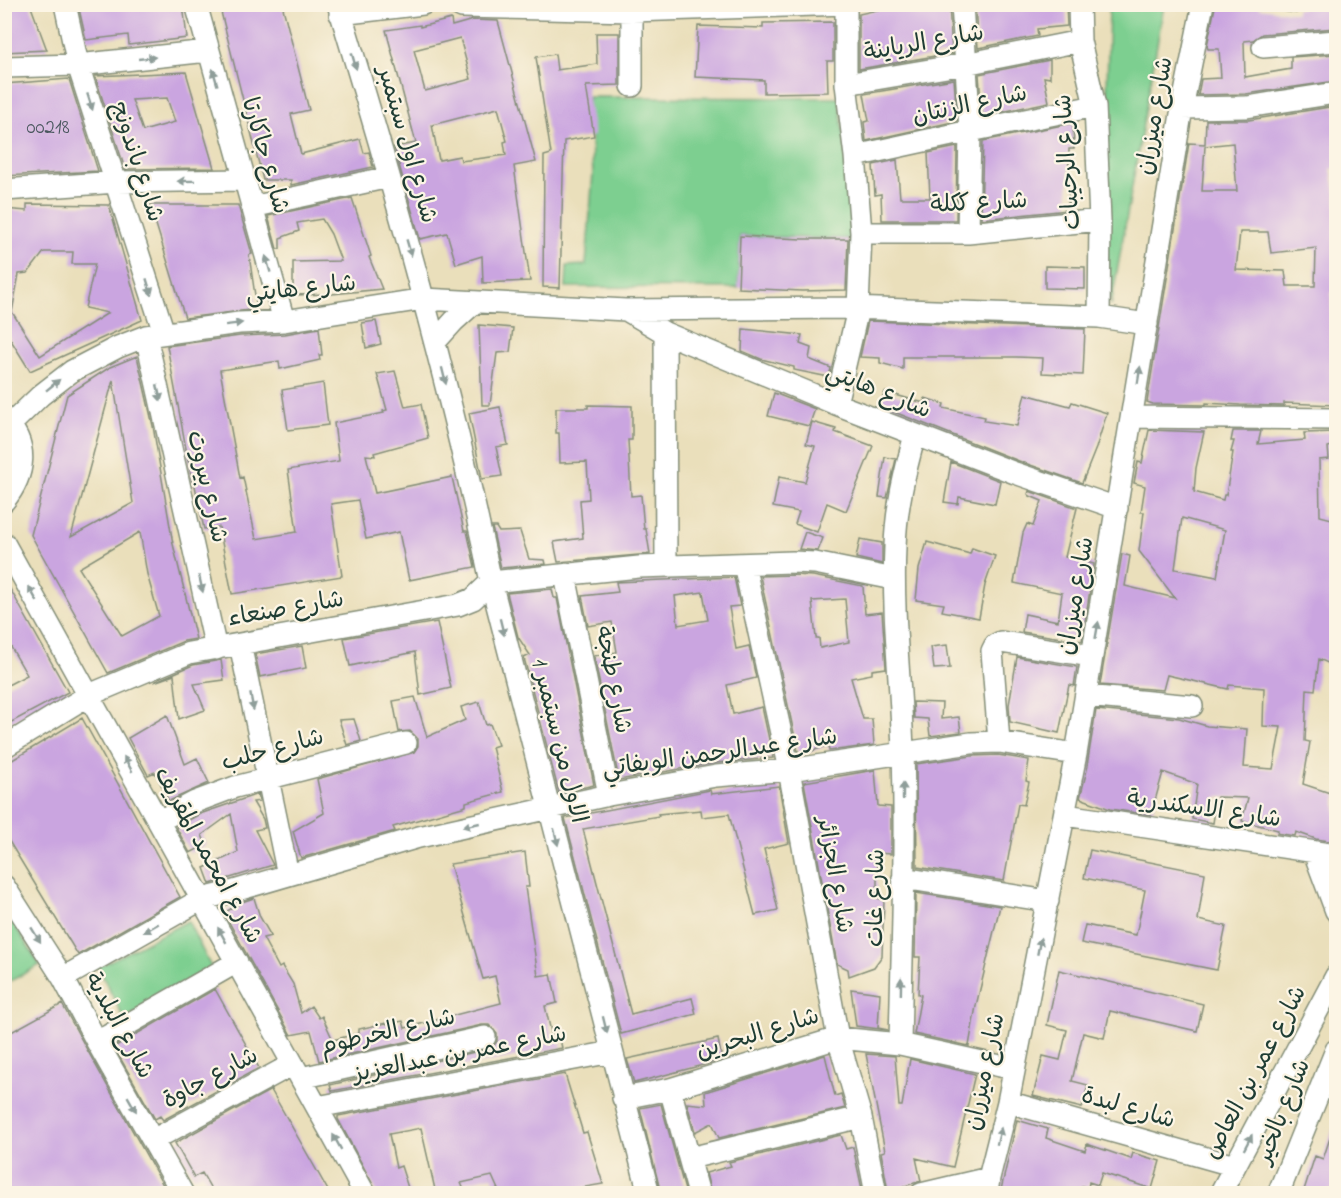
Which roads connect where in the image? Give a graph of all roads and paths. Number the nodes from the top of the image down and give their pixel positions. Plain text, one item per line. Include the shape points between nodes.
1 (65, 4) edge
2 (196, 4) edge
3 (423, 4) edge
4 (456, 4) edge
5 (962, 4) edge
6 (1079, 4) edge
7 (1203, 4) edge
8 (846, 5) edge
9 (632, 8) edge
10 (339, 9) edge
11 (1080, 41) junction
12 (1336, 41) edge
13 (1263, 47) dead end
14 (208, 51) junction
15 (78, 64) junction
16 (965, 64) junction
17 (4, 67) edge
18 (846, 84) junction
19 (632, 86) dead end
20 (1336, 93) edge
21 (1095, 106) junction
22 (1182, 108) junction
23 (970, 131) junction
24 (855, 156) junction
25 (389, 177) junction
26 (244, 180) junction
27 (117, 182) junction
28 (4, 190) edge
29 (252, 207) junction
30 (1100, 220) junction
31 (968, 232) junction
32 (861, 233) junction
33 (424, 299) junction
34 (475, 302) junction
35 (858, 309) junction
36 (626, 310) junction
37 (1099, 317) junction
38 (284, 321) junction
39 (1147, 324) junction
40 (665, 333) junction
41 (155, 335) junction
42 (435, 342) junction
43 (836, 404) junction
44 (1132, 417) junction
45 (1336, 419) edge
46 (8, 422) edge
47 (915, 435) junction
48 (4, 501) edge
49 (1117, 508) junction
50 (4, 543) edge
51 (744, 564) junction
52 (666, 565) junction
53 (565, 575) junction
54 (894, 579) junction
55 (491, 582) junction
56 (240, 644) junction
57 (216, 649) junction
58 (1092, 656) junction
59 (89, 695) junction
60 (1086, 696) junction
61 (1192, 706) dead end
62 (999, 742) junction
63 (406, 743) dead end
64 (4, 747) edge
65 (903, 753) junction
66 (1076, 754) junction
67 (789, 770) junction
68 (267, 777) junction
69 (609, 795) junction
70 (549, 807) junction
71 (1065, 815) junction
72 (159, 821) junction
73 (1314, 852) junction
74 (1336, 855) edge
75 (288, 875) junction
76 (903, 878) junction
77 (4, 886) edge
78 (202, 899) junction
79 (1048, 901) junction
80 (1336, 911) edge
81 (237, 962) junction
82 (1336, 976) edge
83 (63, 978) junction
84 (1330, 1003) edge
85 (485, 1037) dead end
86 (838, 1038) junction
87 (97, 1042) junction
88 (900, 1044) junction
89 (1336, 1050) edge
90 (612, 1052) junction
91 (1014, 1069) junction
92 (297, 1071) junction
93 (670, 1089) junction
94 (623, 1098) junction
95 (1008, 1102) junction
96 (317, 1107) junction
97 (861, 1117) junction
98 (153, 1140) junction
99 (690, 1158) junction
100 (1234, 1166) junction
101 (988, 1186) edge
102 (183, 1194) edge
103 (365, 1194) edge
104 (649, 1194) edge
105 (699, 1194) edge
106 (876, 1194) edge
107 (921, 1194) edge
108 (1220, 1194) edge
109 (1278, 1194) edge

1 - 15 street, شارع باندونج
2 - 14 street, شارع جاكارتا
3 - 10 street
4 - 9 street
5 - 16 street
6 - 11 street, شارع الرحيبات
7 - 22 street, شارع ميزران
8 - 9 street
8 - 18 street
9 - 19 street
10 -> 25 street, شارع اول سبتمبر
11 - 16 street, شارع الرياينة
11 - 21 street, شارع الرحيبات
12 - 13 street
15 -> 14 street
26 -> 14 street, شارع جاكارتا
15 - 17 street
15 -> 27 street, شارع باندونج
16 - 18 street, شارع الرياينة
16 - 23 street
18 - 24 street
20 - 22 street via 1247,106
21 - 23 street, شارع الزنتان
21 - 30 street, شارع الرحيبات
22 - 39 street, شارع ميزران
23 - 24 street, شارع الزنتان
23 - 31 street
24 - 32 street
25 - 29 street
25 -> 33 street, شارع اول سبتمبر
26 -> 27 street
26 - 29 street, شارع جاكارتا
27 - 28 street
27 -> 41 street, شارع باندونج
38 -> 29 street, شارع جاكارتا
30 - 31 street, شارع ككلة
30 - 37 street, شارع الرحيبات
31 - 32 street, شارع ككلة
32 - 35 street
33 - 34 street, شارع هايتي
33 - 38 street, شارع هايتي
33 - 42 street, الاول من سبتمبر 1
34 - 36 street, شارع هايتي
34 - 42 street
35 - 36 street, شارع هايتي
35 - 37 street, شارع هايتي
35 - 43 street
36 - 40 street, شارع هايتي
37 - 39 street, شارع هايتي
41 -> 38 street, شارع هايتي
44 -> 39 street, شارع ميزران
40 - 43 street, شارع هايتي
40 - 52 street
46 -> 41 street, شارع هايتي via 72,371 118,346
41 -> 57 street, شارع بيروت
42 -> 55 street, الاول من سبتمبر 1
43 - 47 street, شارع هايتي
44 - 45 street
44 - 49 street, شارع ميزران
46 - 48 street via 19,440 21,473
47 - 49 street, شارع هايتي
47 - 54 street, شارع غات via 901,489
58 -> 49 street, شارع ميزران
59 -> 50 street, شارع امحمد المقريف
51 - 52 street
51 - 54 street via 815,563
51 - 67 street, شارع الجزائر
52 - 53 street
53 - 55 street
53 - 69 street, شارع طنجة
54 - 65 street, شارع غات
55 - 56 street, شارع صنعاء via 474,599 458,605
55 -> 70 street, الاول من سبتمبر 1
56 - 57 street, شارع صنعاء
56 -> 68 street
57 - 59 street, شارع صنعاء via 189,653
58 - 60 street, شارع ميزران
58 - 62 street via 1001,642 995,645 992,651
59 - 64 street, شارع صنعاء
72 -> 59 street, شارع امحمد المقريف
60 - 61 street
60 - 66 street, شارع ميزران
62 - 65 street, شارع عبدالرحمن الويفاتي via 971,742
62 - 66 street, شارع عبدالرحمن الويفاتي
63 - 68 street, شارع حلب
65 - 67 street, شارع عبدالرحمن الويفاتي
76 -> 65 street, شارع غات
66 - 71 street, شارع ميزران
67 - 69 street, شارع عبدالرحمن الويفاتي via 716,776
67 - 86 street, شارع الجزائر
68 - 72 street, شارع حلب via 195,802
68 - 75 street
69 - 70 street, شارع عبدالرحمن الويفاتي
70 -> 75 street, شارع عبدالرحمن الويفاتي via 419,837
70 -> 90 street, الاول من سبتمبر 1
71 - 73 street, شارع الاسكندرية
71 - 79 street, شارع ميزران
72 - 78 street, شارع امحمد المقريف
73 - 74 street, شارع الاسكندرية
73 - 80 street
75 - 78 street, شارع عبدالرحمن الويفاتي
76 - 79 street
88 -> 76 street, شارع غات
77 -> 83 street, شارع البلدية
81 -> 78 street, شارع امحمد المقريف
78 -> 83 street, شارع عبدالرحمن الويفاتي
91 -> 79 street, شارع ميزران
81 - 87 street
81 - 92 street, شارع امحمد المقريف
82 - 84 street, شارع عمر بن العاص
83 - 87 street, شارع البلدية
100 -> 84 street, شارع عمر بن العاص
85 - 92 street, شارع الخرطوم
86 - 88 street, شارع البحرين
86 - 93 street, شارع البحرين
86 - 97 street, شارع الجزائر
87 -> 98 street, شارع البلدية
88 - 91 street, شارع البحرين
89 - 109 street, شارع بالخير
90 - 94 street, الاول من سبتمبر 1
90 - 96 street, شارع عمر بن عبدالعزيز
91 - 95 street, شارع ميزران
92 - 96 street, شارع امحمد المقريف
92 - 98 street, شارع جاوة
93 - 94 street, شارع البحرين
93 - 99 street
94 - 104 street, الاول من سبتمبر 1
95 - 100 street, شارع لبدة
101 -> 95 street, شارع ميزران
103 -> 96 street, شارع امحمد المقريف
97 - 99 street
97 - 106 street, شارع الجزائر
98 - 102 street, شارع البلدية
99 - 105 street
100 - 108 street, شارع عمر بن العاص
101 - 107 street

